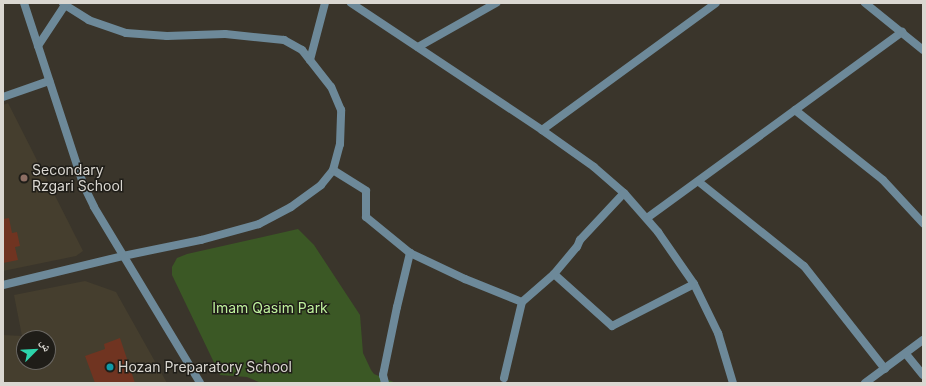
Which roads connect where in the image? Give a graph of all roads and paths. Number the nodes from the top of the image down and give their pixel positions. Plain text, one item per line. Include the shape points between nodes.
1 (24, 3) edge
2 (325, 3) edge
3 (351, 3) edge
4 (496, 3) edge
5 (716, 3) edge
6 (865, 3) edge
7 (64, 4) edge
8 (902, 32) junction
9 (38, 46) junction
10 (418, 47) junction
11 (923, 50) edge
12 (310, 60) junction
13 (49, 81) junction
14 (3, 97) edge
15 (795, 110) junction
16 (542, 130) junction
17 (333, 170) junction
18 (699, 182) junction
19 (624, 193) junction
20 (648, 218) junction
21 (923, 223) edge
22 (410, 253) junction
23 (123, 256) junction
24 (554, 274) junction
25 (694, 284) junction
26 (3, 285) edge
27 (522, 302) junction
28 (923, 340) edge
29 (906, 354) junction
30 (885, 369) junction
31 (923, 375) edge
32 (504, 378) dead end
33 (200, 383) edge
34 (385, 383) edge
35 (734, 383) edge
36 (865, 383) edge

1 - 9 street
2 - 12 street
3 - 10 street
4 - 10 street
5 - 16 street
6 - 8 street
7 - 9 street
7 - 12 street via 89,20 126,33 272,37 294,45
8 - 11 street
8 - 15 street
9 - 13 street
10 - 16 street
12 - 17 street via 331,87 341,110 342,132
13 - 14 street
13 - 23 street via 83,184
15 - 18 street
15 - 21 street via 883,180
16 - 19 street via 594,167
17 - 22 street via 366,191 366,217
17 - 23 street via 312,192 259,224 201,240
18 - 20 street
18 - 30 street via 804,266
19 - 20 street
19 - 24 street via 580,240
20 - 25 street
22 - 27 street
22 - 34 street via 383,375
23 - 26 street
23 - 33 street
24 - 25 street via 612,326
24 - 27 street
25 - 35 street via 718,333
27 - 32 street
28 - 29 street
29 - 30 street
29 - 31 street
30 - 36 street

